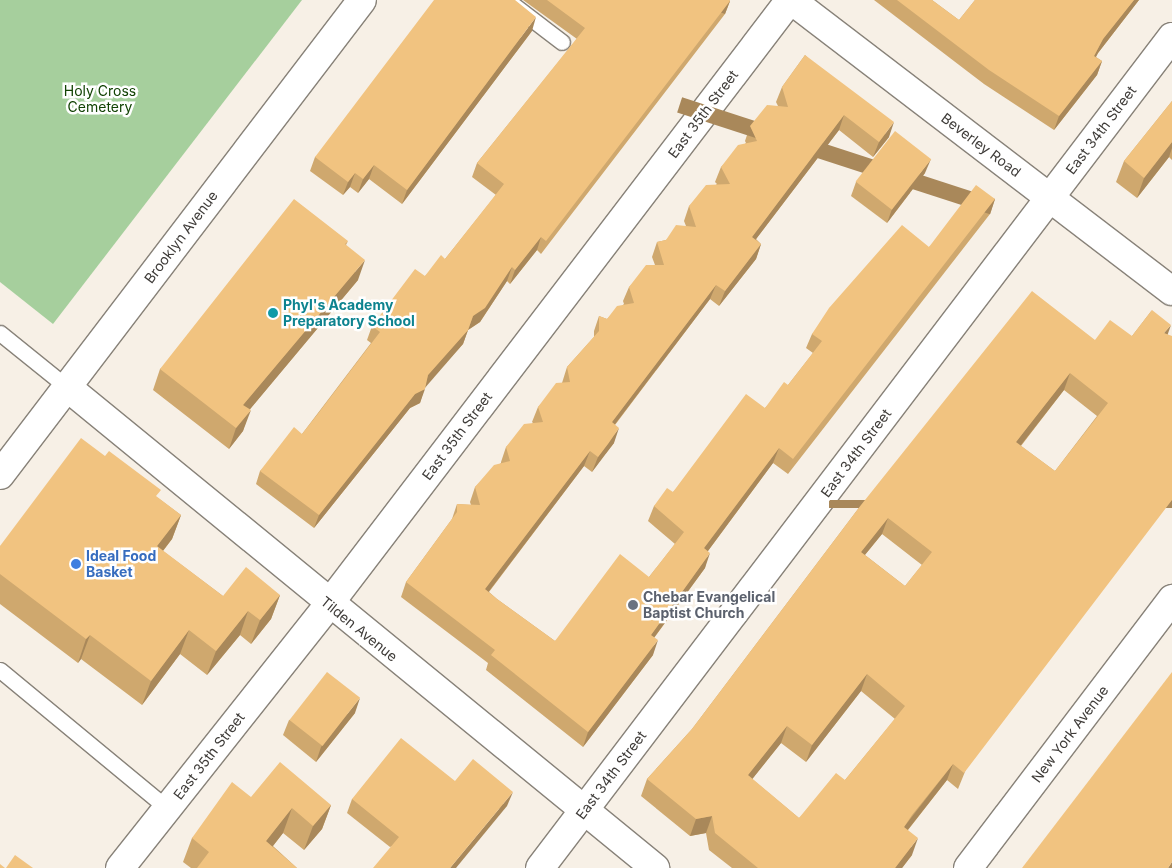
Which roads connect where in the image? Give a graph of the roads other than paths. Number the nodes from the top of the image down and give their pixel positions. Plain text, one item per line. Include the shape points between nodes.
1 (362, 0) edge
2 (507, 0) edge
3 (790, 0) edge
4 (1172, 37) edge
5 (562, 42) dead end
6 (1050, 198) junction
7 (1172, 291) edge
8 (0, 333) edge
9 (67, 388) junction
10 (0, 475) edge
11 (1172, 599) edge
12 (329, 604) junction
13 (0, 670) edge
14 (167, 808) junction
15 (583, 811) junction
16 (120, 868) edge
17 (540, 868) edge
18 (654, 868) edge
19 (968, 868) edge

1 - 9 street, Brooklyn Avenue
2 - 5 lane
3 - 6 street, Beverley Road
3 - 12 street, East 35th Street
4 - 6 street, East 34th Street
6 - 7 street, Beverley Road
6 - 15 street, East 34th Street
8 - 9 lane
9 - 10 street, Brooklyn Avenue
9 - 12 street, Tilden Avenue
11 - 19 street, New York Avenue
12 - 14 street, East 35th Street
12 - 15 street, Tilden Avenue
13 - 14 lane
14 - 16 street, East 35th Street
15 - 17 street, East 34th Street
15 - 18 street, Tilden Avenue

